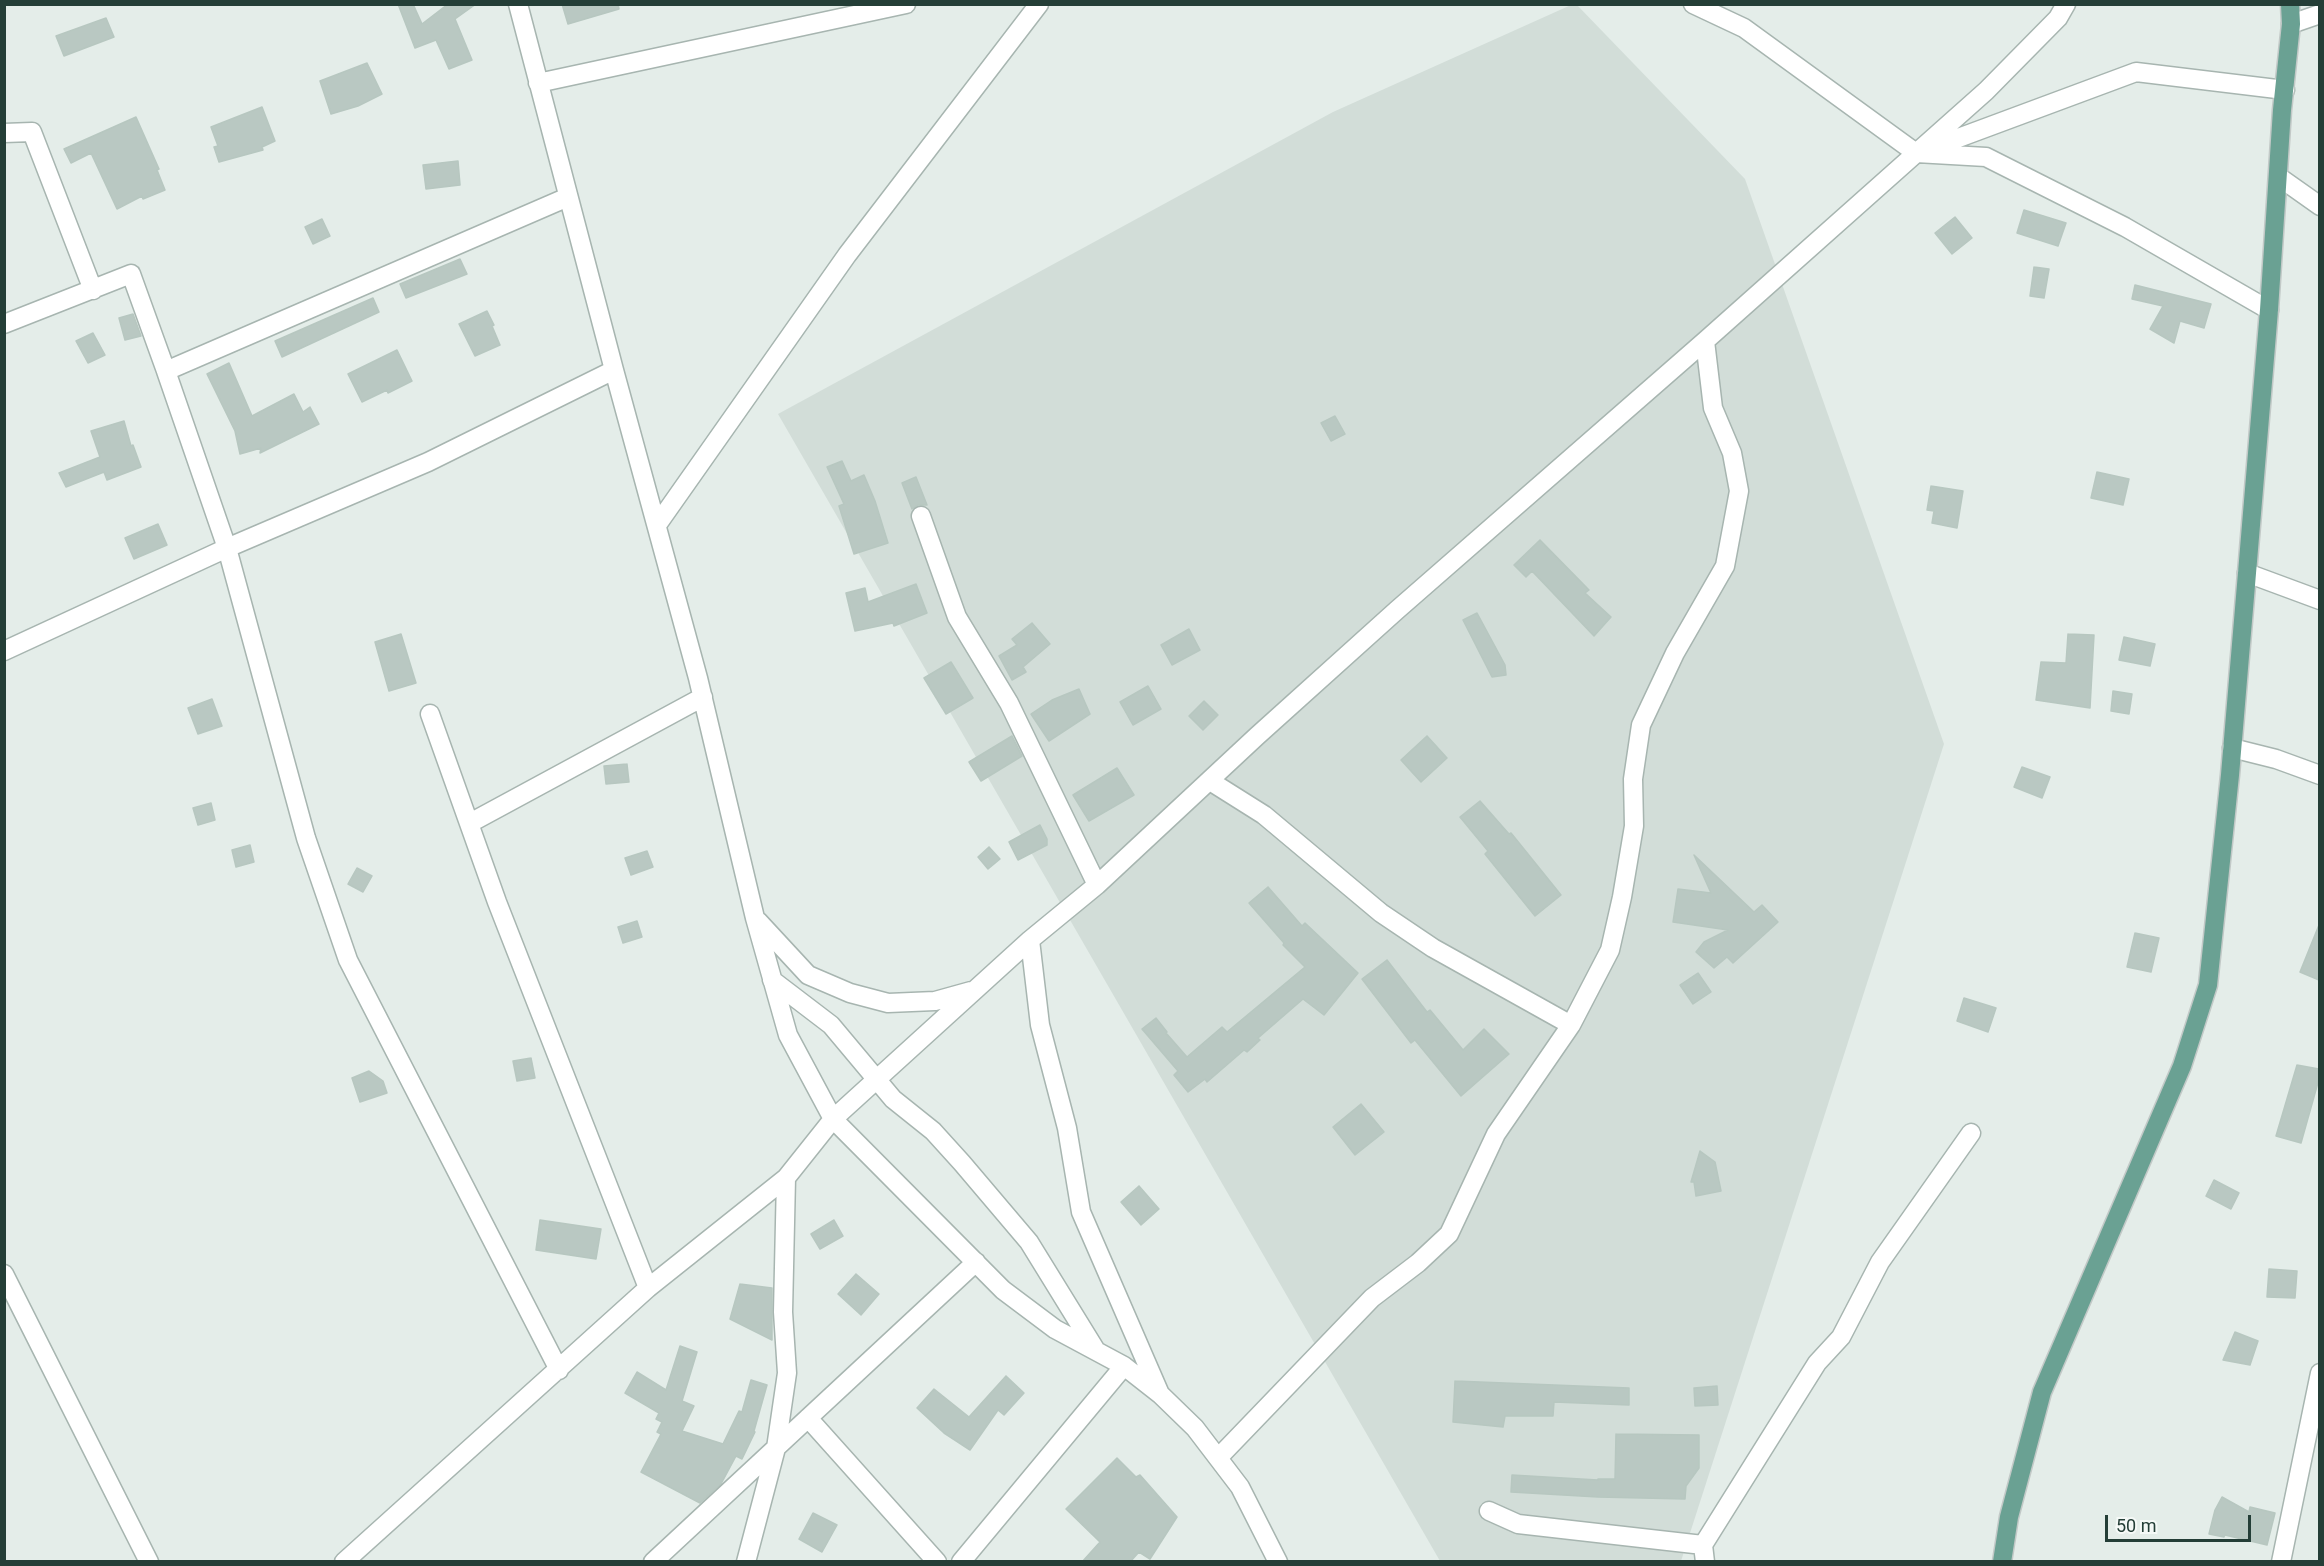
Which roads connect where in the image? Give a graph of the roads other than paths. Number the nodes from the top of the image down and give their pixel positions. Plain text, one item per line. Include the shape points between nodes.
1 (519, 4) edge
2 (906, 4) edge
3 (1039, 4) edge
4 (1693, 4) edge
5 (2066, 4) edge
6 (2290, 4) edge
7 (2319, 14) edge
8 (2291, 24) junction
9 (538, 83) junction
10 (2285, 90) junction
11 (4, 133) edge
12 (1916, 153) junction
13 (2279, 177) junction
14 (568, 197) junction
15 (2319, 206) edge
16 (93, 290) junction
17 (2269, 310) junction
18 (4, 324) edge
19 (1705, 341) junction
20 (614, 370) junction
21 (166, 371) junction
22 (921, 516) dead end
23 (657, 525) junction
24 (227, 548) junction
25 (2247, 573) junction
26 (2319, 600) edge
27 (4, 651) edge
28 (703, 697) junction
29 (430, 714) dead end
30 (2232, 748) junction
31 (2319, 775) edge
32 (1210, 781) junction
33 (470, 823) junction
34 (1097, 885) junction
35 (755, 918) junction
36 (1030, 940) junction
37 (772, 980) junction
38 (975, 990) junction
39 (1571, 1025) junction
40 (877, 1079) junction
41 (833, 1119) junction
42 (1971, 1133) dead end
43 (786, 1178) junction
44 (975, 1262) junction
45 (4, 1274) edge
46 (648, 1288) junction
47 (1096, 1351) junction
48 (1124, 1366) junction
49 (559, 1370) junction
50 (2319, 1373) edge
51 (1161, 1395) junction
52 (808, 1418) junction
53 (776, 1449) junction
54 (1218, 1458) junction
55 (1489, 1511) dead end
56 (1704, 1553) edge
57 (149, 1562) edge
58 (344, 1562) edge
59 (653, 1562) edge
60 (746, 1562) edge
61 (937, 1562) edge
62 (961, 1562) edge
63 (1278, 1562) edge
64 (2002, 1562) edge
65 (2281, 1562) edge

1 - 9 street
2 - 9 street
3 - 23 street via 847,255
4 - 12 street via 1744,28
5 - 12 street via 2058,18 1986,91
6 - 8 main road
7 - 8 street
8 - 10 main road
9 - 14 street
10 - 12 street via 2136,72
10 - 13 main road
11 - 16 street via 32,132
12 - 17 street via 1986,157 2125,227
12 - 19 street
13 - 15 street
13 - 17 main road
14 - 20 street
14 - 21 street
16 - 18 street
16 - 21 street via 131,274
17 - 25 main road
19 - 32 street via 1397,610
19 - 39 street via 1713,408 1732,453 1740,491 1725,566 1675,653 1641,725 1633,779 1634,826 1610,950
20 - 23 street
20 - 24 street via 428,462
21 - 24 street
22 - 34 street via 957,617 1009,703
23 - 28 street
24 - 27 street
24 - 49 street via 306,838 348,960
25 - 26 street
25 - 30 main road
28 - 33 street
28 - 35 street
29 - 33 street
30 - 31 street
30 - 64 main road via 2208,985 2182,1066 2042,1392
32 - 34 street
32 - 39 street via 1264,815 1381,913 1433,948
33 - 46 street via 497,902
34 - 36 street
35 - 37 street
35 - 38 street via 808,975 849,993 888,1003 935,1001
36 - 38 street
36 - 51 street via 1040,1025 1067,1128 1081,1212
37 - 40 street via 831,1025
37 - 41 street via 788,1035
38 - 40 street
39 - 54 street via 1496,1134 1449,1234 1372,1298
40 - 41 street
40 - 47 street via 893,1099 933,1131 1029,1242
41 - 43 street
41 - 44 street
42 - 56 street via 1880,1263 1841,1337 1817,1363
43 - 46 street
43 - 53 street via 783,1312 787,1373
44 - 47 street via 1047,1322
44 - 52 street
45 - 57 street
46 - 49 street
47 - 48 street
48 - 51 street
48 - 62 street
49 - 58 street
50 - 65 street
51 - 54 street via 1195,1428
52 - 53 street
52 - 61 street
53 - 59 street
53 - 60 street
54 - 63 street via 1240,1487
55 - 56 street via 1518,1524

